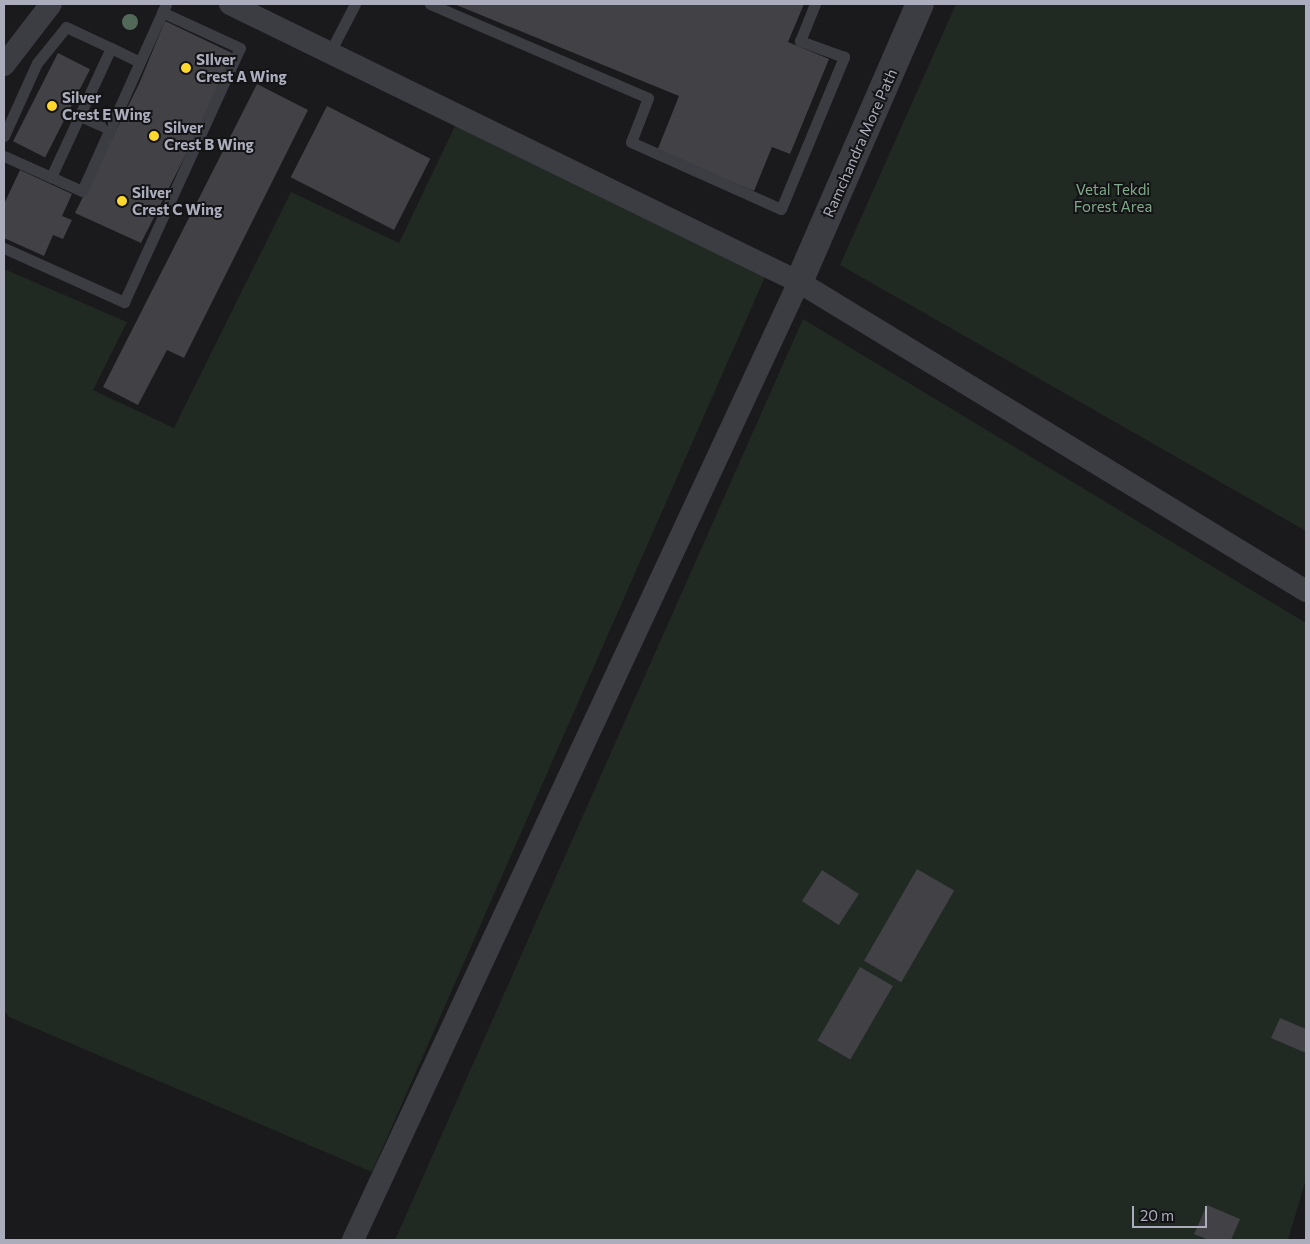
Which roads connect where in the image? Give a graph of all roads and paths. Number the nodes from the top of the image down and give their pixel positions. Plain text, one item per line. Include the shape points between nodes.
1 (51, 4) edge
2 (230, 4) edge
3 (355, 4) edge
4 (430, 4) edge
5 (815, 4) edge
6 (920, 4) edge
7 (164, 8) edge
8 (112, 48) junction
9 (330, 52) junction
10 (140, 62) junction
11 (4, 65) edge
12 (80, 116) junction
13 (110, 129) junction
14 (4, 136) edge
15 (4, 156) edge
16 (51, 177) junction
17 (4, 248) edge
18 (799, 282) junction
19 (1306, 591) edge
20 (353, 1240) edge

1 - 11 street
2 - 9 street
3 - 9 lane
4 - 5 lane via 648,98 630,142 781,209 844,56 800,41
6 - 18 street, Ramchandra More Path
7 - 10 lane
7 - 17 lane via 240,48 124,302
8 - 10 lane
8 - 12 lane
8 - 14 lane via 66,27 36,63
9 - 18 street
10 - 13 lane
12 - 13 lane
12 - 16 lane
13 - 16 lane via 82,190
15 - 16 lane
18 - 19 street
18 - 20 street

